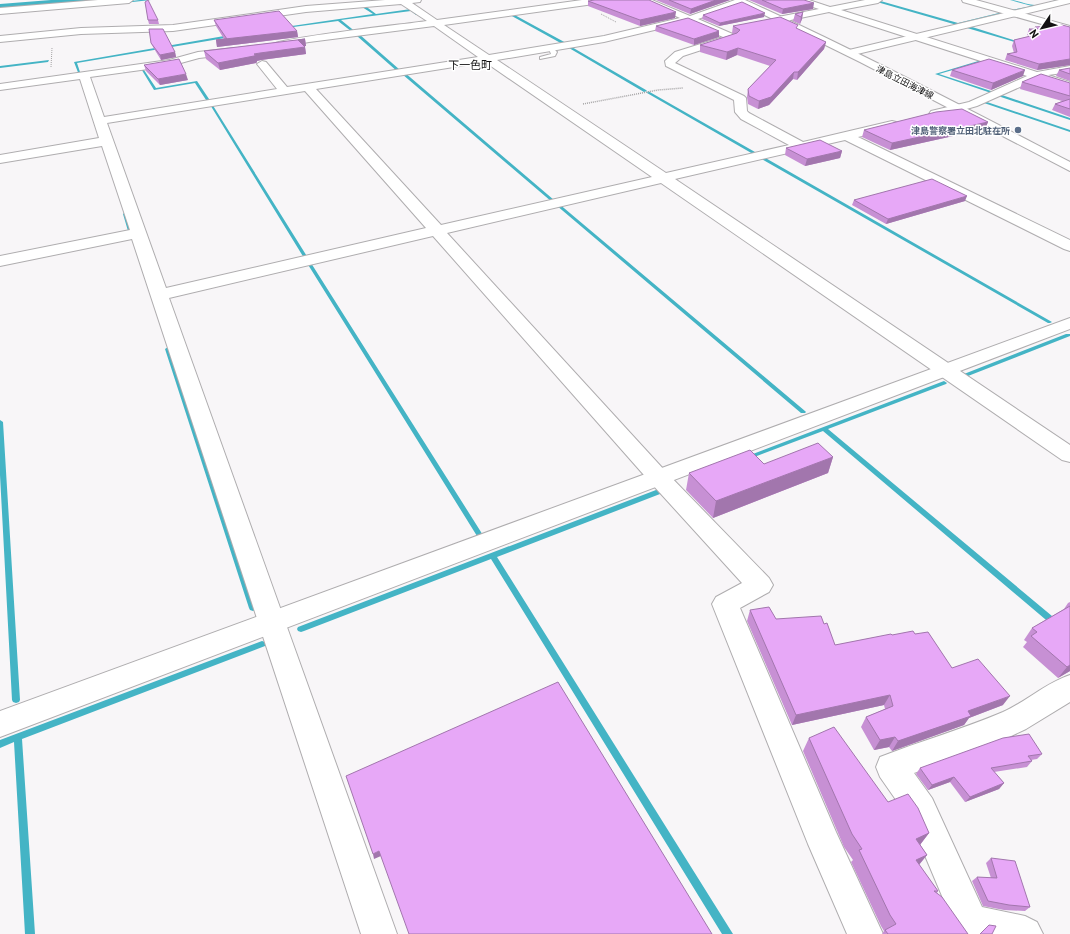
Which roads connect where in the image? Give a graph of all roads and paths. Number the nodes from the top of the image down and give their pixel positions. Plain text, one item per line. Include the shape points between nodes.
1 (36, 0) edge
2 (129, 0) edge
3 (418, 0) edge
4 (601, 0) edge
5 (645, 0) edge
6 (739, 0) edge
7 (800, 0) edge
8 (878, 0) edge
9 (966, 0) edge
10 (1070, 0) edge
11 (403, 1) junction
12 (357, 2) edge
13 (0, 3) edge
14 (579, 3) junction
15 (831, 10) junction
16 (0, 11) edge
17 (1016, 13) junction
18 (253, 18) junction
19 (780, 18) junction
20 (688, 19) junction
21 (764, 21) edge
22 (436, 23) junction
23 (736, 27) edge
24 (263, 28) edge
25 (1070, 29) edge
26 (718, 31) junction
27 (637, 32) junction
28 (52, 34) junction
29 (918, 37) junction
30 (0, 39) edge
31 (264, 47) edge
32 (552, 49) junction
33 (246, 50) edge
34 (849, 53) junction
35 (542, 58) dead end
36 (487, 59) junction
37 (262, 64) dead end
38 (1070, 69) edge
39 (84, 75) junction
40 (1038, 75) junction
41 (51, 80) junction
42 (715, 85) junction
43 (1070, 86) edge
44 (0, 87) edge
45 (308, 87) junction
46 (285, 91) junction
47 (560, 108) junction
48 (958, 109) junction
49 (921, 118) edge
50 (99, 121) junction
51 (906, 122) edge
52 (847, 136) junction
53 (106, 141) junction
54 (801, 146) junction
55 (0, 159) edge
56 (1070, 167) edge
57 (662, 178) junction
58 (438, 230) junction
59 (138, 233) junction
60 (1070, 246) edge
61 (0, 261) edge
62 (159, 295) junction
63 (1070, 324) edge
64 (945, 370) junction
65 (1070, 456) edge
66 (659, 478) junction
67 (271, 623) junction
68 (1070, 687) edge
69 (0, 724) edge
70 (379, 934) edge
71 (865, 934) edge
72 (1026, 934) edge

1 - 13 street
2 - 16 street
3 - 11 street
4 - 14 street
5 - 20 street
6 - 19 street, 津島立田海津線
6 - 20 street
7 - 15 street
8 - 15 street
9 - 17 street
10 - 17 street
11 - 12 street
11 - 22 street
12 - 18 street
14 - 22 street
14 - 27 path
15 - 19 street
15 - 29 street
17 - 25 street
17 - 29 street
18 - 24 street
18 - 28 street via 142,30
19 - 21 street
19 - 34 street, 津島立田海津線
20 - 26 street
20 - 27 street
22 - 31 street via 276,42
22 - 36 street
23 - 26 street
26 - 42 street via 732,38 679,54 670,61 673,66
27 - 32 street
28 - 30 street
28 - 41 path
29 - 34 street
29 - 40 street
32 - 35 lane via 553,54
32 - 36 street
33 - 39 street via 216,52 170,63
34 - 48 street, 津島立田海津線
36 - 45 street
36 - 47 street
37 - 46 street
38 - 40 street
39 - 41 street
39 - 50 street
40 - 43 street
40 - 48 street
41 - 44 street
42 - 47 path via 658,90
42 - 54 street via 740,98 741,112 745,116
45 - 46 street
45 - 58 street
46 - 50 street
47 - 57 street
48 - 49 street
48 - 56 street, 津島立田海津線
50 - 53 street
51 - 52 street
52 - 54 street
52 - 60 street
53 - 55 street
53 - 59 street
54 - 57 street
57 - 58 street
57 - 64 street
58 - 62 street
58 - 66 street
59 - 61 street
59 - 62 street
62 - 67 street
63 - 64 street
64 - 65 street
64 - 66 street
66 - 67 street
66 - 71 street via 760,585 725,604 824,844
67 - 69 street
67 - 70 street
68 - 72 street via 1016,720 891,767 921,809 971,922

